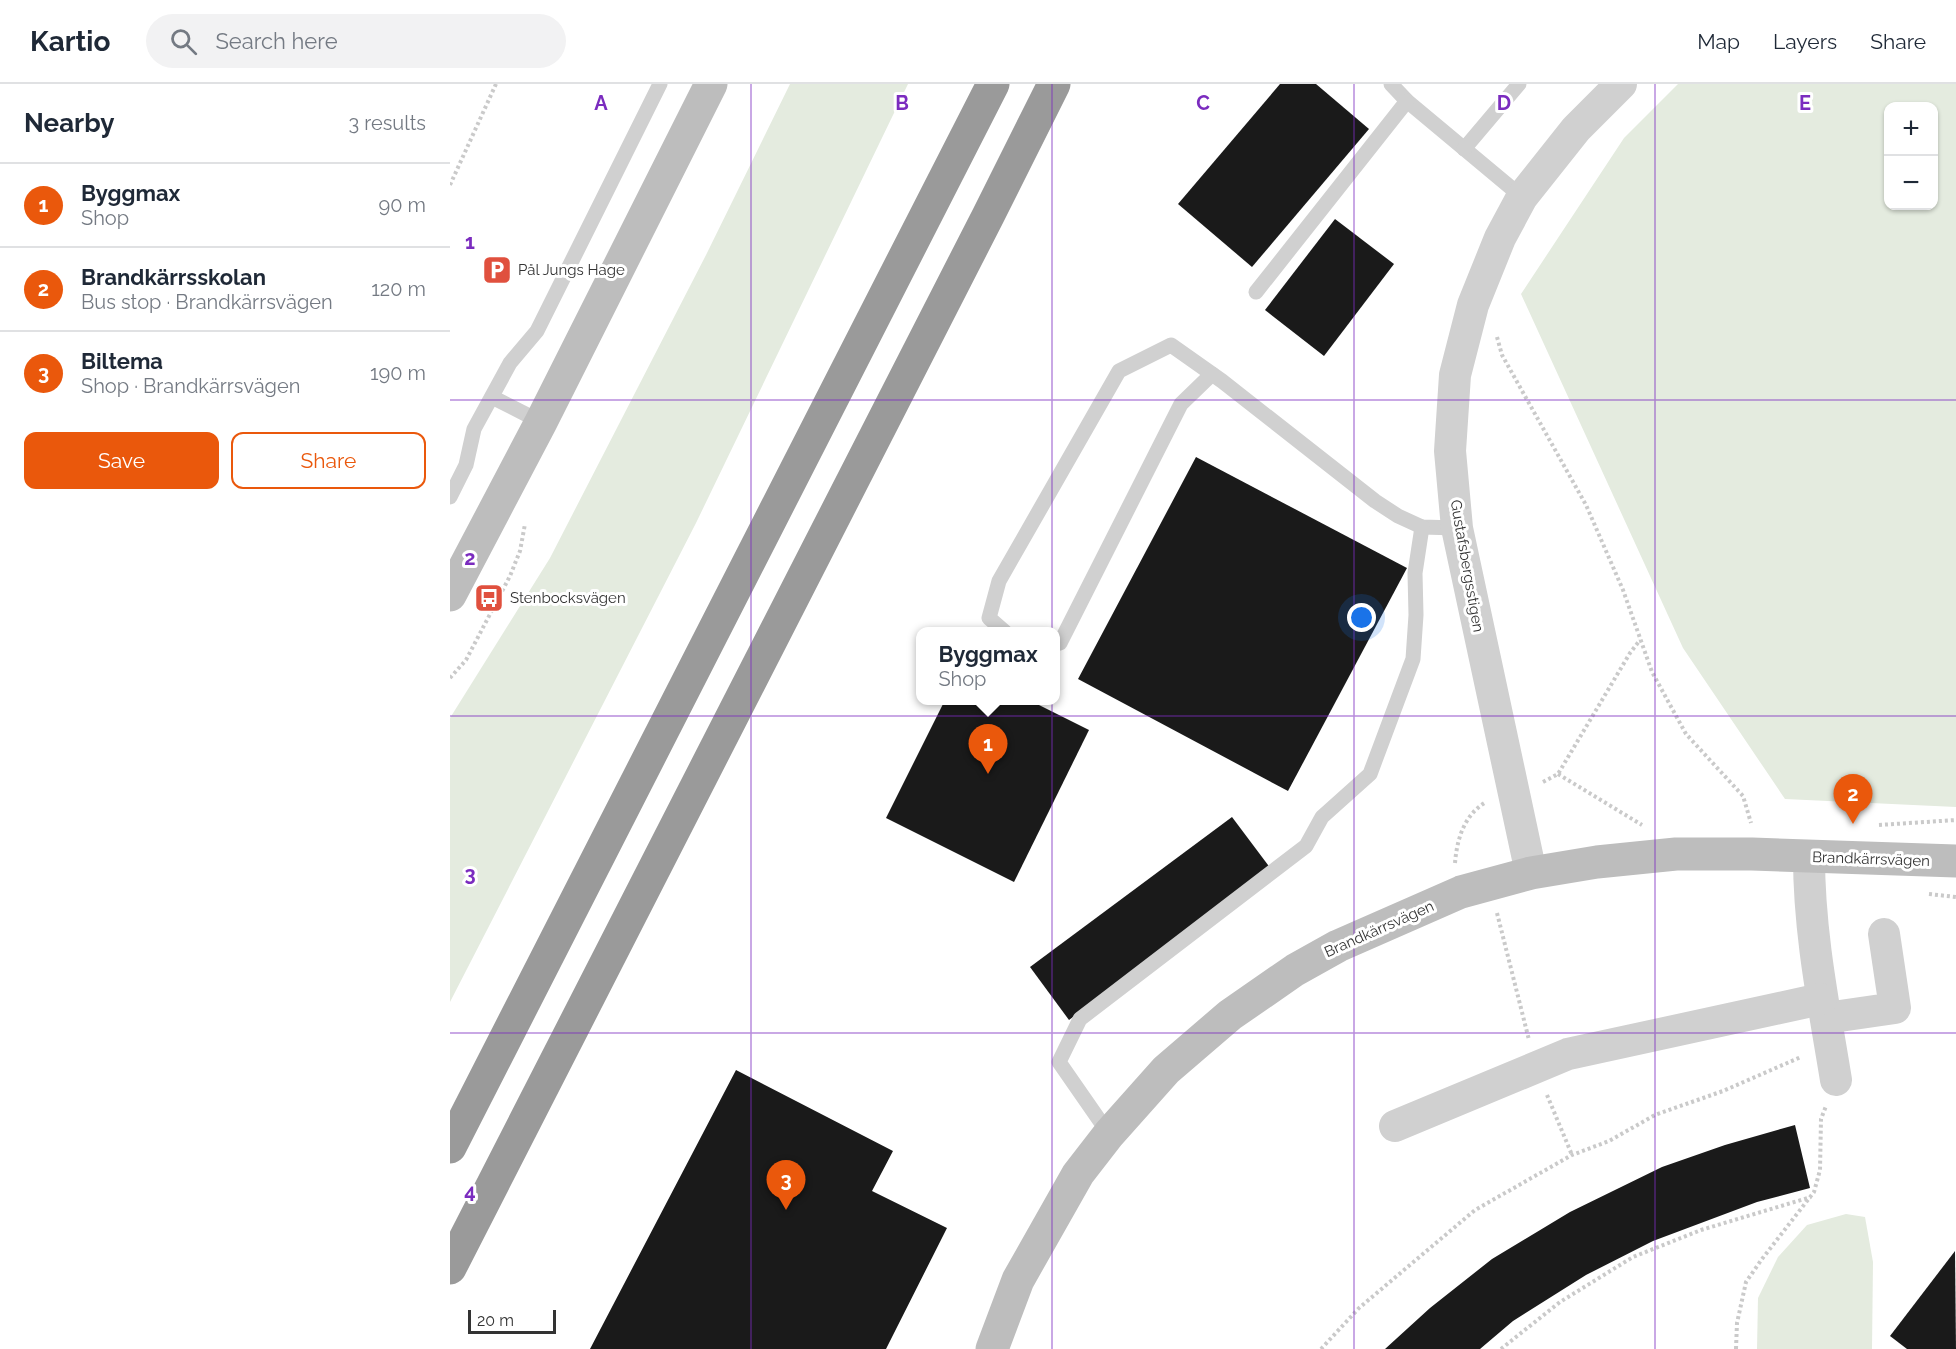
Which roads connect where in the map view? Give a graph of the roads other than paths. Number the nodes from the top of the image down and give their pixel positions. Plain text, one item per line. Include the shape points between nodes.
1 (660, 84) edge
2 (711, 84) edge
3 (993, 84) edge
4 (1054, 84) edge
5 (1391, 84) edge
6 (1519, 84) edge
7 (1621, 84) edge
8 (1407, 101) junction
9 (1464, 149) junction
10 (1522, 197) junction
11 (1256, 292) dead end
12 (1212, 374) junction
13 (492, 397) junction
14 (541, 422) junction
15 (450, 497) edge
16 (1422, 527) junction
17 (1457, 528) junction
18 (450, 595) edge
19 (999, 627) edge
20 (1060, 643) edge
21 (1809, 857) junction
22 (1956, 861) edge
23 (1531, 873) junction
24 (1884, 934) dead end
25 (1826, 1020) junction
26 (1836, 1080) road end
27 (1395, 1126) dead end
28 (1109, 1134) junction
29 (450, 1147) edge
30 (450, 1268) edge
31 (992, 1349) edge

1 - 13 lane via 537,331 510,363
2 - 14 street
3 - 29 highway
4 - 30 highway
5 - 8 lane
6 - 9 lane
7 - 10 street, Gustafsbergsstigen via 1576,129
8 - 9 lane
8 - 11 lane
9 - 10 lane
10 - 17 street, Gustafsbergsstigen via 1500,238 1473,305 1455,375 1450,451
12 - 16 lane via 1375,501
12 - 19 lane via 1171,345 1119,371 999,580 989,618
12 - 20 lane via 1181,404
13 - 14 lane
13 - 15 lane via 474,429 466,465
14 - 18 street
16 - 17 lane
16 - 28 lane via 1415,573 1413,659 1370,774 1322,817 1306,846 1080,1019 1059,1062
17 - 23 street, Gustafsbergsstigen
21 - 22 street, Brandkärrsvägen
21 - 23 street, Brandkärrsvägen via 1676,854
21 - 25 street via 1809,894
23 - 28 street, Brandkärrsvägen via 1461,892 1338,946 1295,970 1230,1015 1166,1070
24 - 25 street via 1895,1008
25 - 26 street
25 - 27 street via 1568,1054
28 - 31 street, Brandkärrsvägen via 1078,1174 1017,1280

